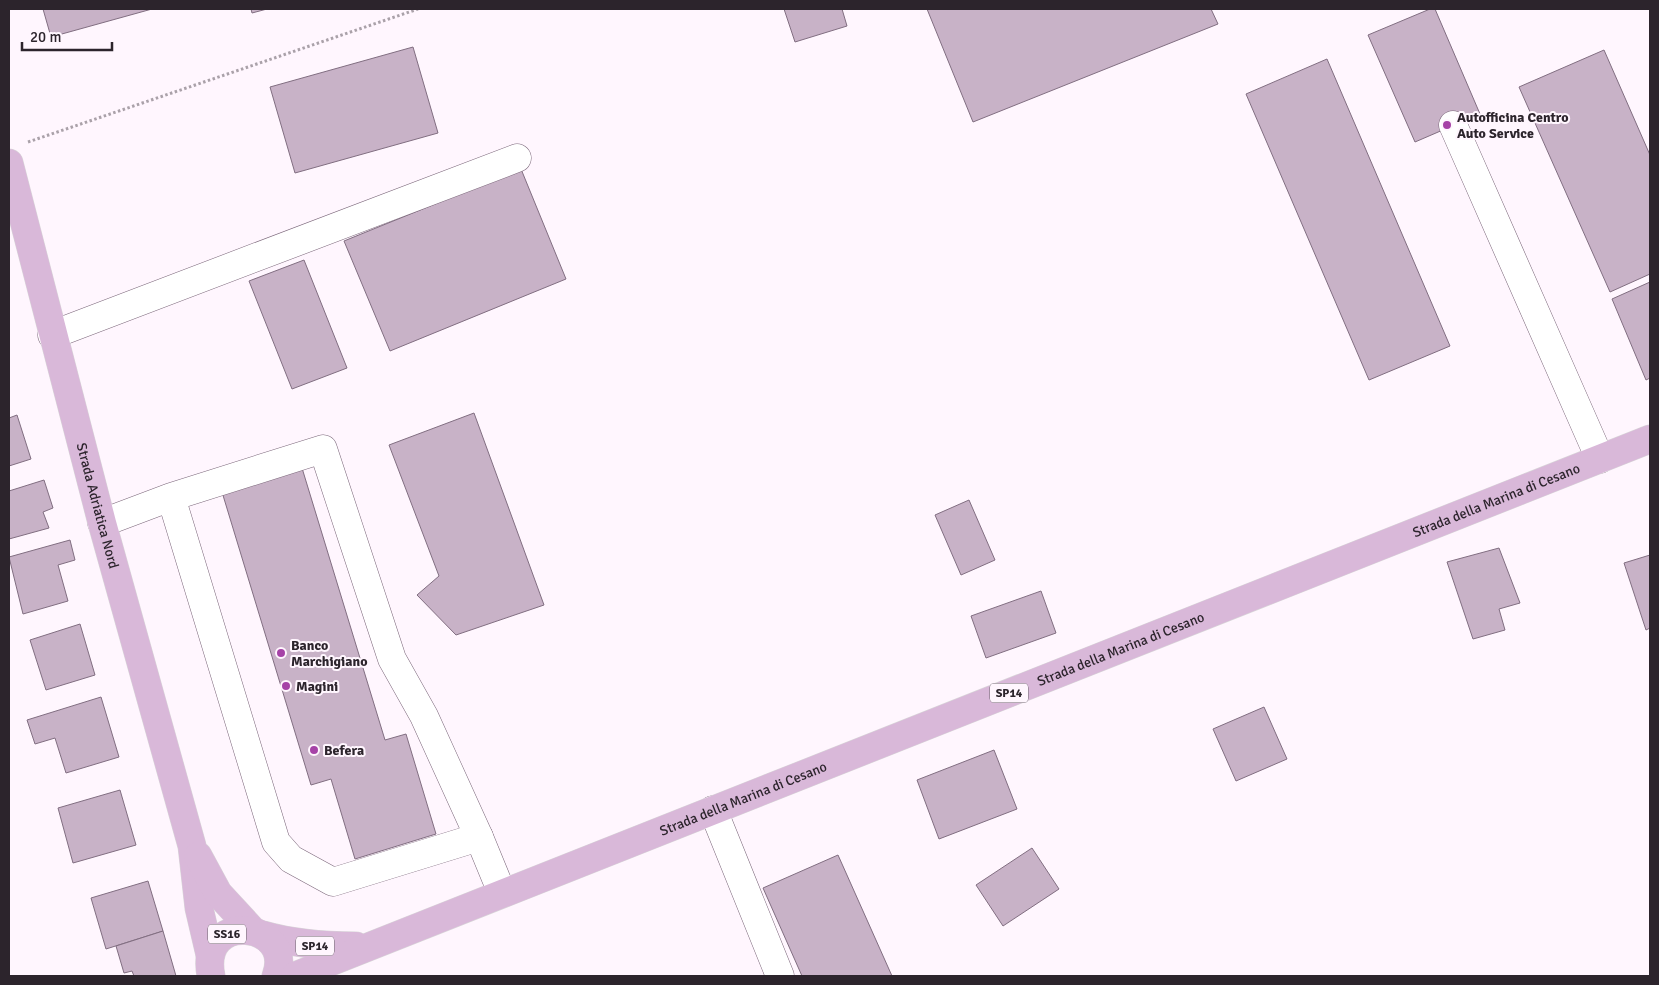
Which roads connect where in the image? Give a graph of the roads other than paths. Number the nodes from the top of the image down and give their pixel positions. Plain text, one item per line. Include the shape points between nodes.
1 (1453, 125) dead end
2 (517, 158) dead end
3 (9, 163) edge
4 (52, 335) junction
5 (1650, 439) edge
6 (1600, 459) junction
7 (171, 497) junction
8 (102, 523) junction
9 (713, 810) junction
10 (478, 838) junction
11 (192, 846) junction
12 (502, 893) junction
13 (258, 933) junction
14 (368, 946) junction
15 (211, 966) edge
16 (276, 976) edge
17 (294, 976) edge
18 (780, 976) edge

1 - 6 lane
2 - 4 lane
3 - 4 main road, Strada Adriatica Nord / SS16
4 - 8 main road, Strada Adriatica Nord / SS16
5 - 6 main road, Strada della Marina di Cesano / SP14
6 - 9 main road, Strada della Marina di Cesano / SP14
7 - 8 lane
7 - 10 lane via 323,449 392,659 424,716
7 - 10 lane via 276,842 291,859 332,882
8 - 11 main road, Strada Adriatica Nord / SS16
9 - 12 main road, Strada della Marina di Cesano / SP14
9 - 18 lane
10 - 12 lane
11 - 13 main road, Strada Adriatica Nord / SS16 via 218,893
11 - 15 main road, Strada Adriatica Nord / SS16 via 199,908
12 - 14 main road, Strada della Marina di Cesano / SP14
13 - 14 main road, Strada della Marina di Cesano / SP14 via 289,942 321,946
13 - 15 main road, Strada Adriatica Nord / SS16 via 243,929 232,932 215,945
13 - 16 main road, Strada Adriatica Nord / SS16 via 272,943 276,952 279,963
14 - 17 main road, Strada della Marina di Cesano / SP14

